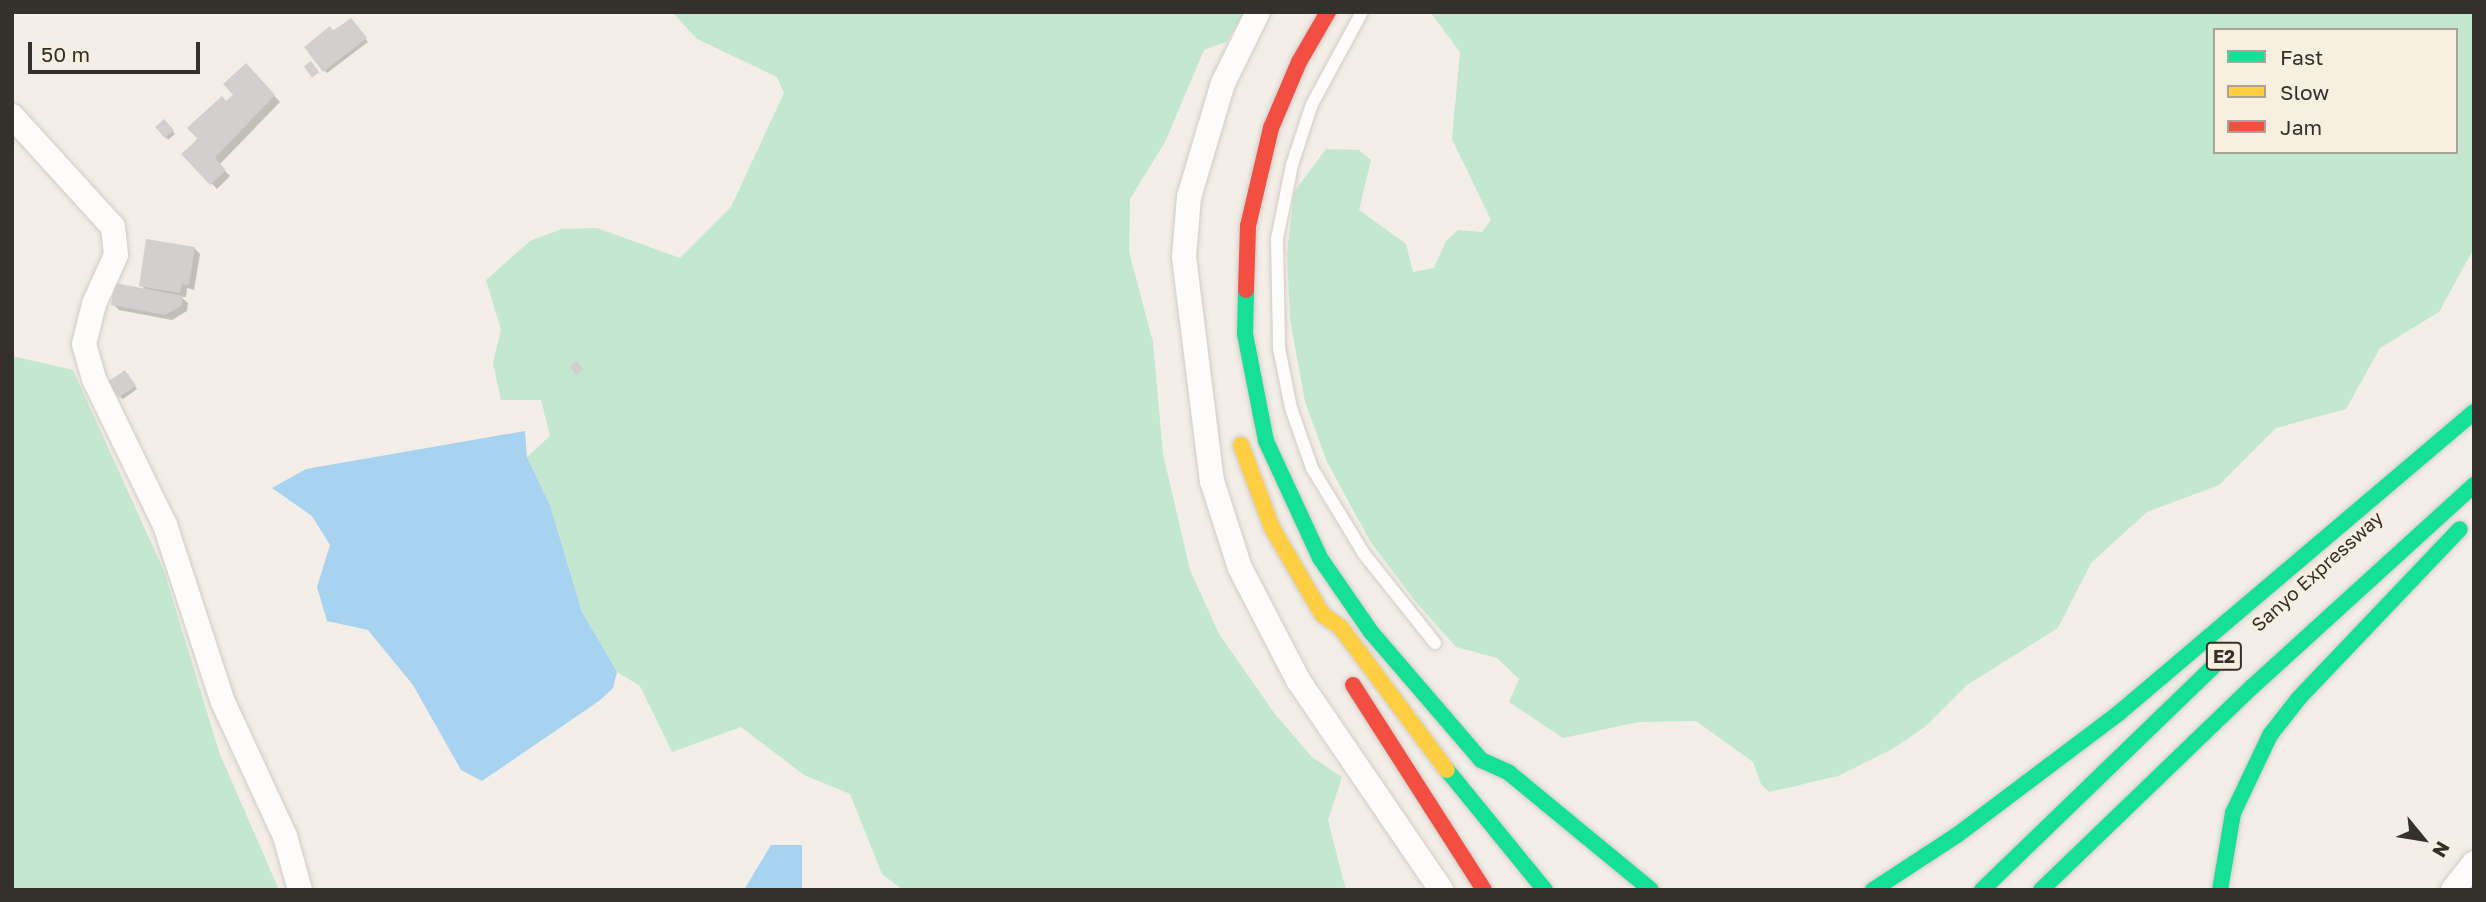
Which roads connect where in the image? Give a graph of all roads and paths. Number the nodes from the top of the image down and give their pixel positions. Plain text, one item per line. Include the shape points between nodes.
1 (1258, 12) edge
2 (1328, 12) edge
3 (1362, 12) edge
4 (12, 116) edge
5 (2474, 412) edge
6 (1236, 424) dead end
7 (2474, 431) edge
8 (2474, 485) edge
9 (2474, 515) edge
10 (2371, 522) dead end
11 (1322, 614) junction
12 (1326, 639) dead end
13 (1435, 643) dead end
14 (2233, 648) dead end
15 (1344, 669) dead end
16 (1481, 760) junction
17 (1486, 780) dead end
18 (2474, 863) edge
19 (300, 890) edge
20 (1441, 890) edge
21 (1484, 890) edge
22 (1545, 890) edge
23 (1651, 890) edge
24 (1873, 890) edge
25 (1982, 890) edge
26 (2041, 890) edge
27 (2220, 890) edge
28 (2453, 890) edge

1 - 20 street via 1223,83 1189,197 1184,257 1212,481 1240,568 1298,680
2 - 16 highway via 1283,97 1252,202 1243,295 1252,385 1275,465 1320,558 1407,678
3 - 13 lane via 1312,104 1292,164 1277,239 1279,348 1292,415 1312,468 1364,554
4 - 19 street via 113,227 116,255 94,304 84,344 165,525 223,702 285,836
5 - 24 highway via 2119,713 1957,835
6 - 11 highway via 1272,528
7 - 10 highway, Sanyo Expressway
8 - 26 highway, E2 via 2252,687
9 - 27 highway via 2299,698 2270,735 2233,813
11 - 12 highway
11 - 22 highway via 1341,628 1454,781
14 - 25 highway, E2
15 - 21 highway
16 - 17 highway
16 - 23 highway via 1508,772
18 - 28 street

